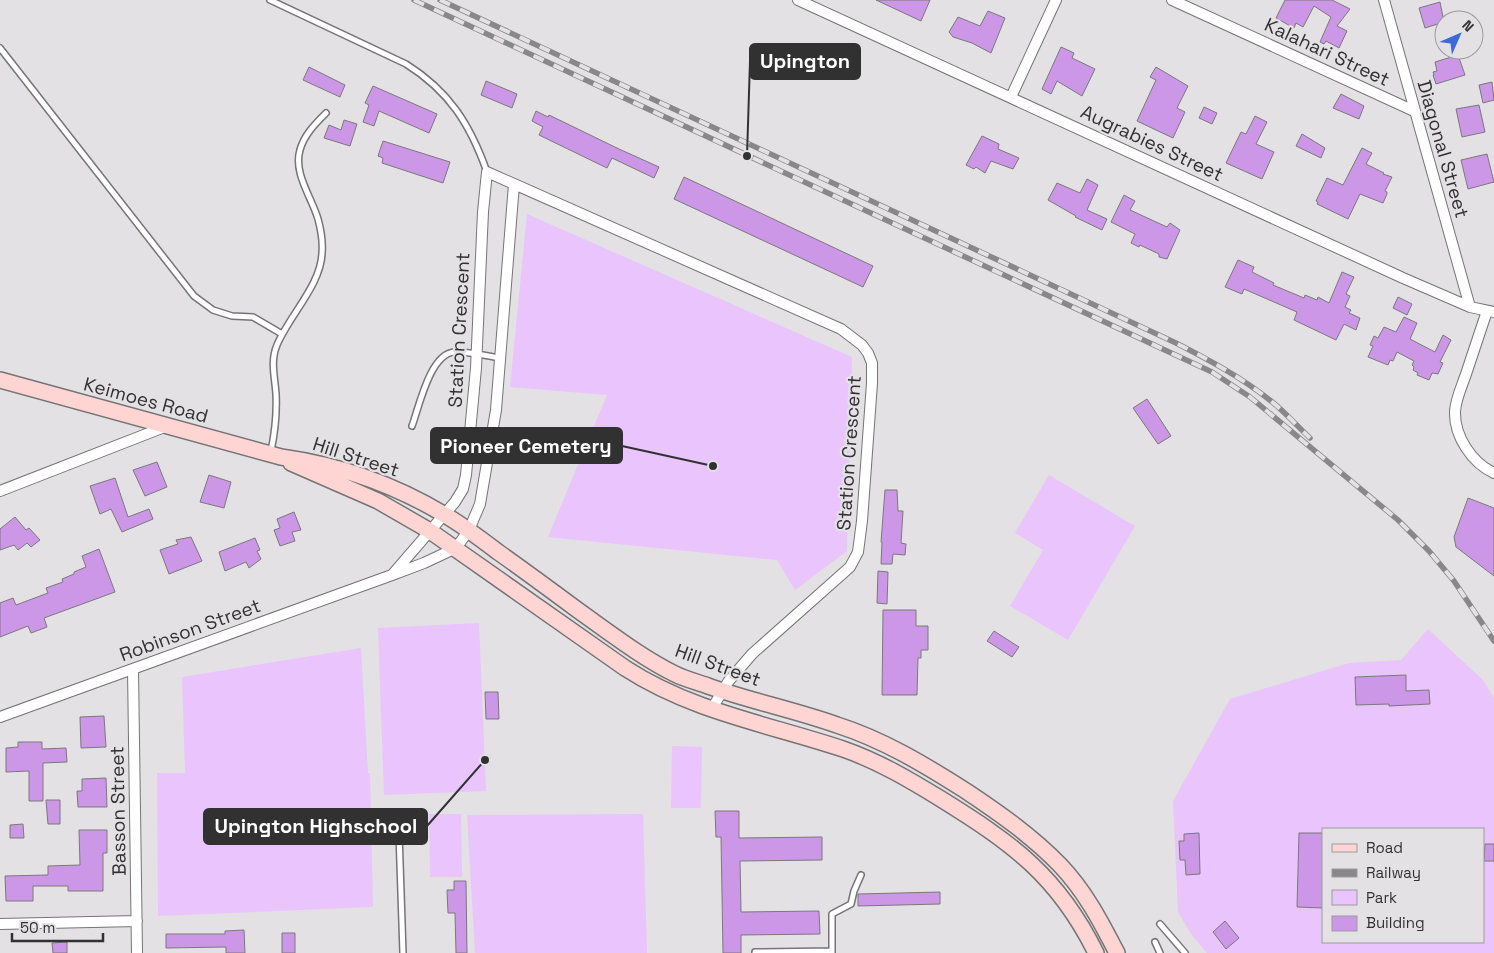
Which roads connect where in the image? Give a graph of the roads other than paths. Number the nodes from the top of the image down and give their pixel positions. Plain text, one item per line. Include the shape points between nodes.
1 (270, 0) edge
2 (798, 0) edge
3 (1056, 0) edge
4 (1172, 0) edge
5 (1384, 0) edge
6 (0, 48) edge
7 (1011, 97) junction
8 (1414, 111) junction
9 (326, 113) dead end
10 (487, 172) junction
11 (514, 184) junction
12 (1470, 307) junction
13 (1490, 311) edge
14 (282, 334) junction
15 (477, 354) junction
16 (501, 358) junction
17 (0, 380) edge
18 (167, 426) junction
19 (412, 426) dead end
20 (276, 456) junction
21 (1494, 473) edge
22 (0, 491) edge
23 (445, 514) junction
24 (469, 530) junction
25 (430, 531) junction
26 (456, 548) junction
27 (392, 575) junction
28 (132, 669) junction
29 (722, 691) junction
30 (711, 710) junction
31 (0, 717) edge
32 (398, 833) dead end
33 (860, 875) dead end
34 (137, 921) junction
35 (0, 924) edge
36 (1160, 924) dead end
37 (1155, 942) dead end
38 (756, 952) edge
39 (832, 952) edge
40 (137, 953) edge
41 (403, 953) edge
42 (1096, 953) edge
43 (1117, 953) edge
44 (1160, 953) edge
45 (1185, 953) edge

1 - 10 lane via 406,64 428,79 455,108 471,132
2 - 7 street, Augrabies Street
3 - 7 street
4 - 8 street, Kalahari Street
5 - 8 street, Diagonal Street
6 - 14 lane via 194,296 218,312 254,317
7 - 12 street, Augrabies Street
8 - 12 street, Diagonal Street
9 - 14 lane via 306,135 299,162 318,219 322,255 317,274
10 - 11 street, Station Crescent
10 - 15 street, Station Crescent
11 - 16 street
11 - 29 street, Station Crescent via 840,329 862,345 870,358 872,382 863,511 856,558 843,574 759,647
12 - 13 street, Augrabies Street
13 - 21 street via 1457,398 1456,417 1466,448
14 - 20 lane via 274,356
15 - 16 lane
15 - 19 lane via 453,352 442,358 430,375
15 - 23 street, Station Crescent via 466,475 463,489
16 - 24 street via 484,486
17 - 18 street, Keimoes Road
18 - 20 street, Keimoes Road
18 - 22 street
20 - 23 street, Hill Street via 312,461 360,475
20 - 25 street, Hill Street via 378,501
23 - 24 street, Hill Street
23 - 25 street, Station Crescent
24 - 26 street
24 - 29 street, Hill Street via 647,658 677,675
25 - 26 street, Hill Street
25 - 27 street, Robinson Street
26 - 27 street, Robinson Street
26 - 30 street, Hill Street via 637,676 663,691
27 - 28 street, Robinson Street
28 - 31 street, Robinson Street
28 - 34 street, Basson Street
29 - 30 street, Station Crescent
29 - 43 street, Hill Street via 838,725 883,743 998,812 1033,840 1070,877 1088,900
30 - 42 street, Hill Street via 872,760 976,820 1020,853 1049,881 1072,910
32 - 41 lane
33 - 39 lane via 850,904 832,914
34 - 35 street
34 - 40 street, Basson Street
36 - 45 lane
37 - 44 lane
38 - 39 lane

